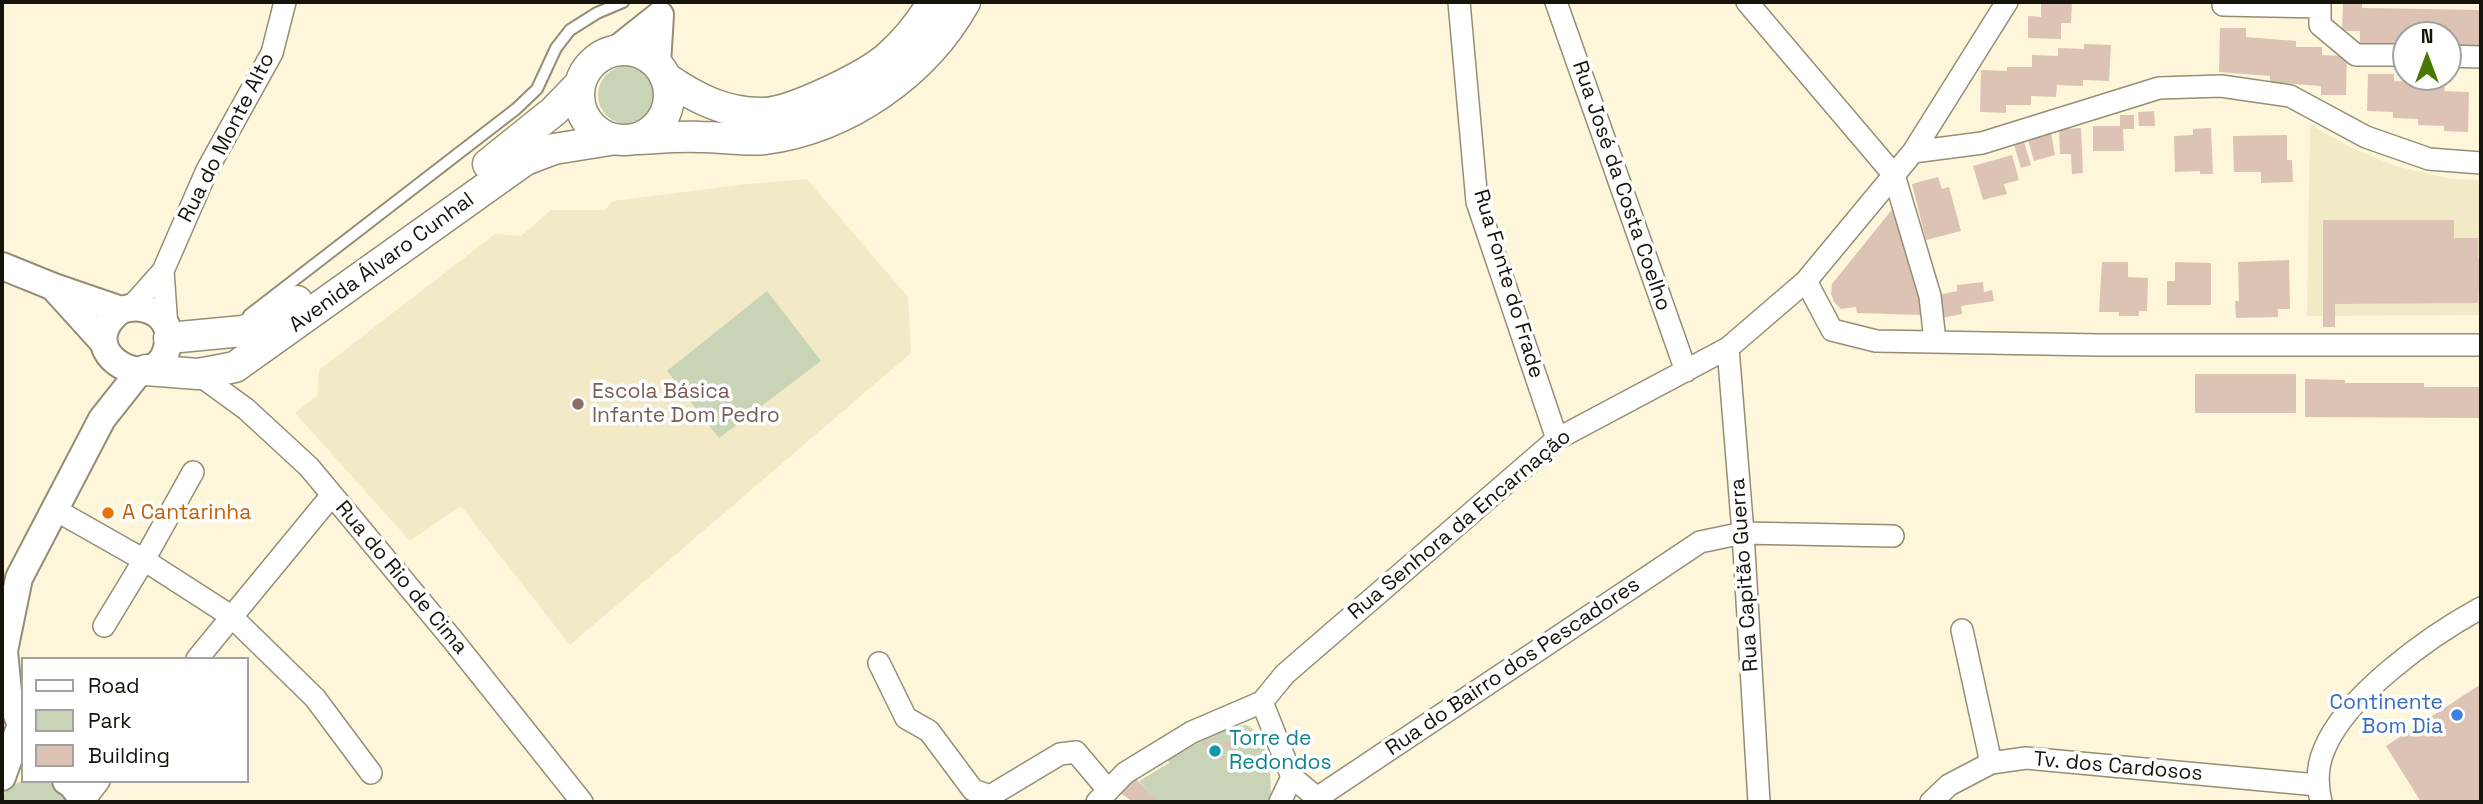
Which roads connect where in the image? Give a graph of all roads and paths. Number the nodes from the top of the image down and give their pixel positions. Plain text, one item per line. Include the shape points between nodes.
1 (285, 2) edge
2 (623, 2) edge
3 (933, 2) edge
4 (965, 2) edge
5 (1459, 2) edge
6 (1556, 2) edge
7 (1747, 2) edge
8 (2007, 2) edge
9 (2320, 4) edge
10 (2222, 5) dead end
11 (662, 8) edge
12 (616, 50) junction
13 (2392, 55) edge
14 (2462, 56) edge
15 (2481, 57) edge
16 (661, 71) junction
17 (580, 84) junction
18 (627, 139) junction
19 (1913, 152) junction
20 (2481, 163) edge
21 (1894, 175) junction
22 (2, 265) edge
23 (163, 271) junction
24 (1806, 281) junction
25 (54, 287) junction
26 (126, 309) junction
27 (168, 333) junction
28 (209, 336) junction
29 (1935, 341) junction
30 (2481, 345) edge
31 (106, 348) junction
32 (1728, 348) junction
33 (143, 370) junction
34 (1686, 371) junction
35 (198, 374) junction
36 (102, 419) junction
37 (1557, 439) junction
38 (193, 472) dead end
39 (332, 495) junction
40 (54, 509) junction
41 (1743, 533) junction
42 (1893, 536) dead end
43 (144, 560) junction
44 (2481, 608) edge
45 (231, 616) junction
46 (104, 626) dead end
47 (1962, 630) dead end
48 (4, 631) edge
49 (199, 657) edge
50 (879, 663) dead end
51 (1262, 702) junction
52 (21, 726) edge
53 (21, 731) edge
54 (1990, 763) junction
55 (371, 773) dead end
56 (21, 774) edge
57 (2, 777) edge
58 (1292, 777) junction
59 (2, 783) edge
60 (69, 783) edge
61 (2319, 794) edge
62 (89, 796) edge
63 (1103, 796) edge
64 (1318, 800) edge
65 (582, 802) edge
66 (1280, 802) edge
67 (1759, 802) edge
68 (1931, 802) edge

1 - 23 street, Rua do Monte Alto via 272,53 207,170
2 - 28 lane via 570,30 537,89 516,109 277,296
3 - 16 main road via 887,58 806,103 765,113 738,111 705,101
4 - 18 main road, Avenida Álvaro Cunhal via 913,69 860,107 811,129 764,139
5 - 37 street, Rua Fonte do Frade via 1477,202
6 - 34 street, Rua José da Costa Coelho
7 - 21 street
8 - 19 street, Rua Senhora da Encarnação
9 - 10 street
9 - 13 street via 2320,25 2356,55
11 - 12 street
11 - 16 street
12 - 16 main road via 645,55
12 - 17 main road via 590,64
14 - 15 street
16 - 18 main road via 669,92 661,121 651,132
17 - 18 main road via 579,106 595,131 608,138
17 - 28 main road, Avenida Álvaro Cunhal via 498,158 271,320 243,331
18 - 35 main road, Avenida Álvaro Cunhal via 554,149 525,160 235,368
19 - 20 street via 1982,143 2159,88 2221,86 2290,96 2366,137 2429,159
19 - 21 street, Rua Senhora da Encarnação
21 - 24 street, Rua Senhora da Encarnação
21 - 29 street via 1930,296
22 - 25 street
23 - 26 street
23 - 27 street
24 - 29 street via 1832,330 1877,341
24 - 32 street, Rua Senhora da Encarnação
25 - 26 street
25 - 31 street
26 - 27 street via 153,310
26 - 31 street via 108,324
27 - 28 main road, Avenida Álvaro Cunhal
27 - 33 street via 163,358
29 - 30 street
31 - 33 street via 121,368
31 - 36 street
32 - 34 street, Rua Senhora da Encarnação
32 - 41 street, Rua Capitão Guerra
33 - 35 main road, Avenida Álvaro Cunhal
33 - 36 street
34 - 37 street, Rua Senhora da Encarnação
35 - 39 street, Rua do Rio de Cima via 246,409 309,467
36 - 40 street
37 - 51 street, Rua Senhora da Encarnação via 1285,674
38 - 43 street
39 - 45 street
39 - 65 street, Rua do Rio de Cima
40 - 43 street
40 - 48 street via 19,579
41 - 42 street, Rua do Bairro dos Pescadores
41 - 64 street, Rua do Bairro dos Pescadores via 1700,542
41 - 67 street, Rua Capitão Guerra
43 - 45 street
43 - 46 street
44 - 61 street via 2421,646 2337,724 2323,751
45 - 49 street
45 - 55 street via 315,698
47 - 54 street
48 - 52 street via 8,692
50 - 63 street via 906,718 929,731 973,790 990,796 1060,754 1076,752
51 - 58 street
51 - 63 street via 1192,732 1125,773
53 - 57 street
54 - 61 street, Tv. dos Cardosos via 2026,758
54 - 68 street, Tv. dos Cardosos via 1949,785
56 - 59 street
58 - 64 street, Rua do Bairro dos Pescadores
58 - 66 street
60 - 62 street

